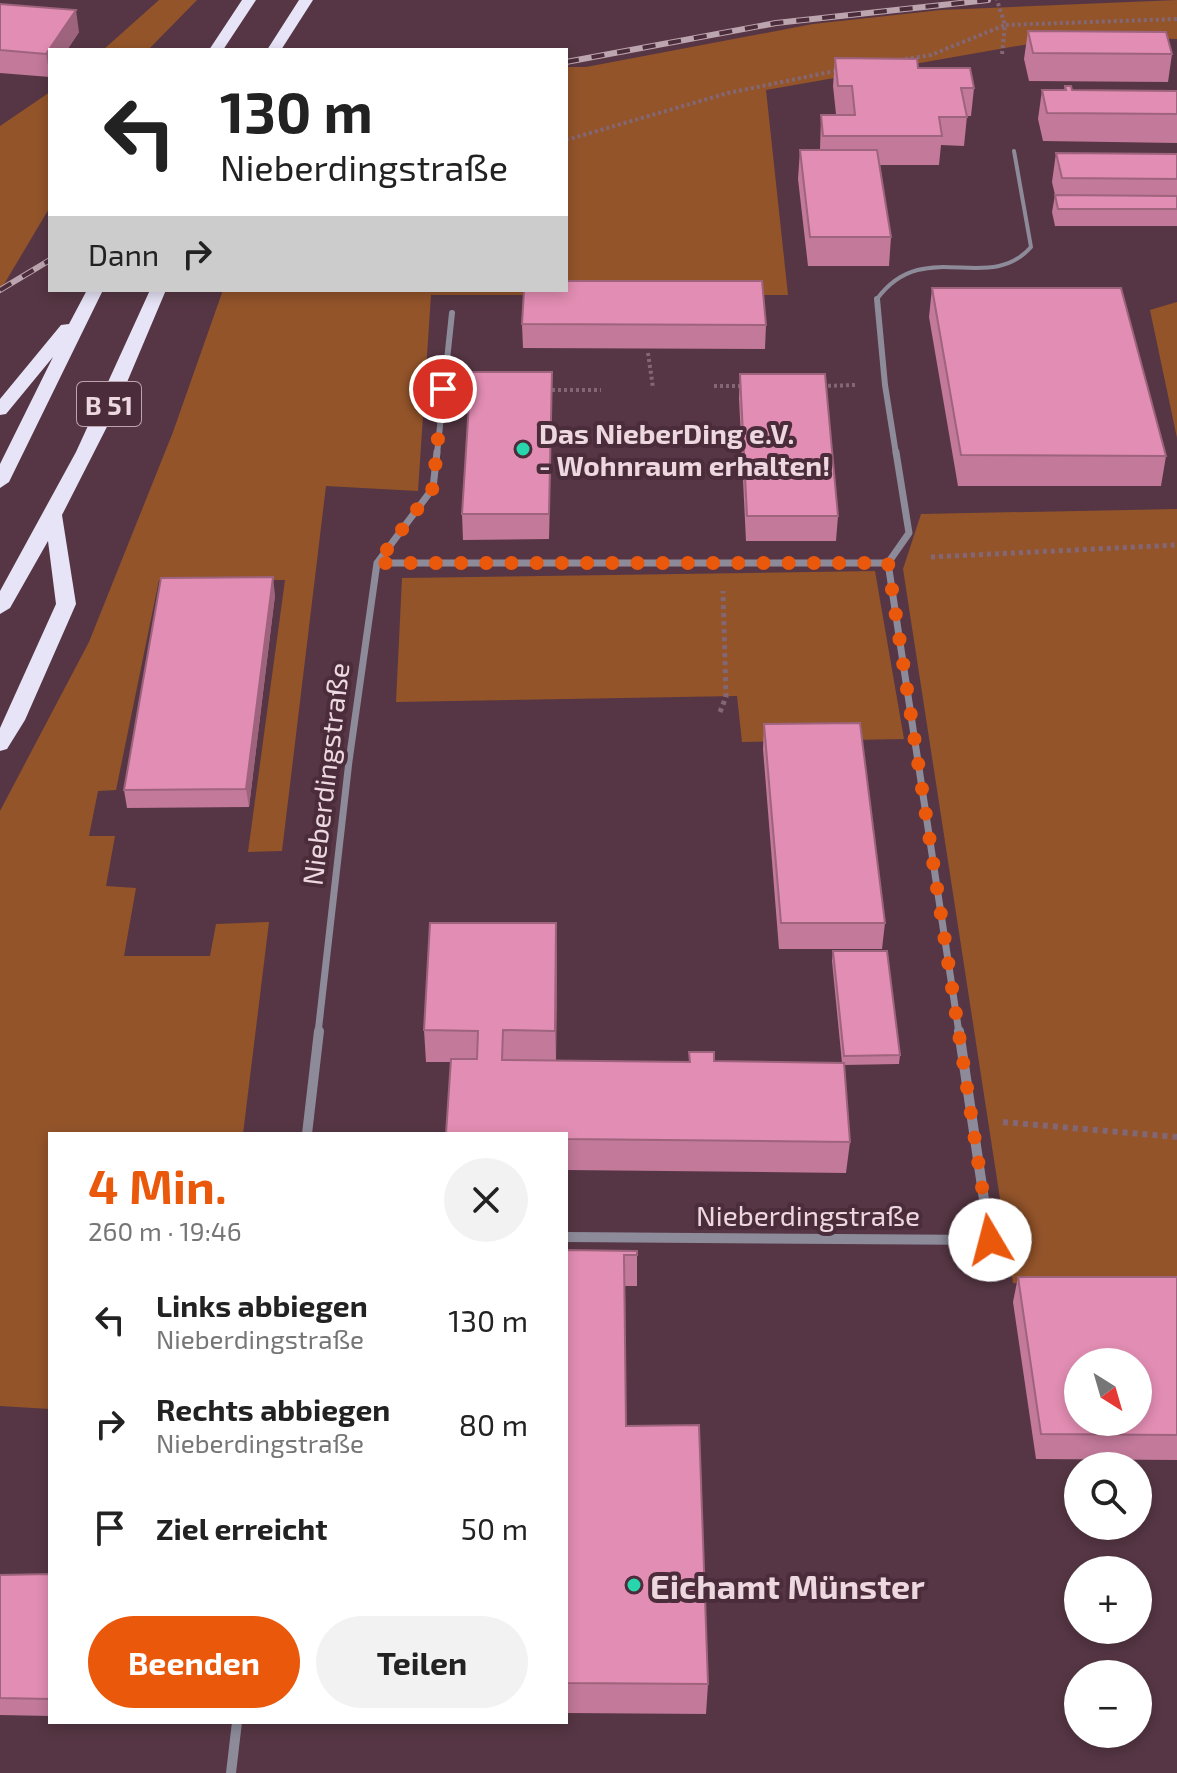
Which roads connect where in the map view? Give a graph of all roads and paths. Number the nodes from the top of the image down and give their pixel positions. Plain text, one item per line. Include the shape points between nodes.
1 (249, 0) edge
2 (306, 0) edge
3 (997, 0) edge
4 (1177, 19) edge
5 (1005, 25) junction
6 (217, 48) edge
7 (275, 48) edge
8 (1002, 54) dead end
9 (902, 60) edge
10 (844, 70) edge
11 (568, 139) edge
12 (1014, 151) dead end
13 (157, 292) edge
14 (92, 297) edge
15 (877, 299) joint
16 (452, 313) dead end
17 (648, 353) edge
18 (885, 385) junction
19 (714, 386) dead end
20 (746, 386) edge
21 (808, 386) edge
22 (653, 388) dead end
23 (538, 390) edge
24 (601, 390) dead end
25 (0, 410) edge
26 (0, 482) edge
27 (54, 516) junction
28 (1177, 545) edge
29 (922, 557) dead end
30 (722, 562) junction
31 (377, 563) junction
32 (888, 563) junction
33 (0, 608) edge
34 (720, 712) dead end
35 (0, 744) edge
36 (973, 1119) junction
37 (307, 1132) edge
38 (1177, 1137) edge
39 (568, 1237) edge
40 (237, 1724) edge
41 (231, 1773) edge

1 - 6 highway
2 - 7 highway
3 - 5 path
4 - 5 path
5 - 8 path
5 - 9 path via 931,55
10 - 11 path via 728,93
12 - 15 lane via 1031,247 1027,256 1010,264 911,269 894,277
13 - 27 highway, B 51
14 - 25 highway, B 51
14 - 26 highway, B 51
15 - 18 street
16 - 31 street, Nieberdingstraße via 433,488
17 - 22 path
18 - 21 path
18 - 32 street via 909,533
19 - 20 path
23 - 24 path
27 - 33 highway, B 51
27 - 35 highway via 66,604
28 - 29 path
30 - 31 street
30 - 32 street
30 - 34 path via 726,697
31 - 37 street, Nieberdingstraße
32 - 36 street, Nieberdingstraße
36 - 38 path
36 - 39 street, Nieberdingstraße via 990,1240
40 - 41 street

